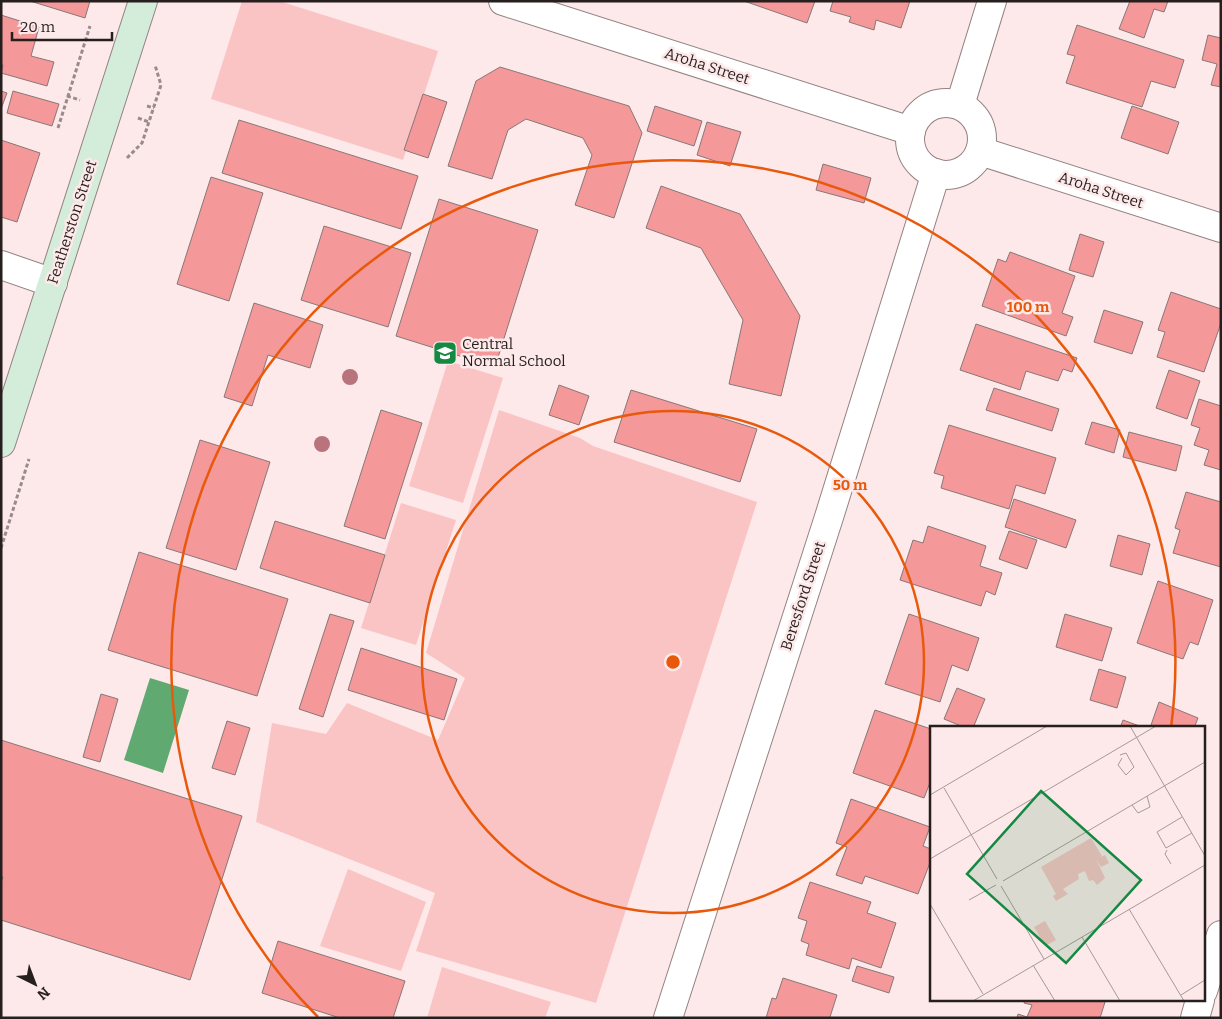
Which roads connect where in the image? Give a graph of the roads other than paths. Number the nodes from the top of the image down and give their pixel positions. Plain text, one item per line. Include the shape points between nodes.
1 (143, 1) edge
2 (503, 1) edge
3 (992, 1) edge
4 (960, 105) junction
5 (911, 131) junction
6 (980, 151) junction
7 (936, 173) junction
8 (1221, 228) edge
9 (1, 265) edge
10 (53, 283) junction
11 (1, 443) edge
12 (1221, 936) edge
13 (1204, 988) edge
14 (1199, 1002) edge
15 (668, 1018) edge
16 (1195, 1018) edge

1 - 10 main road, Featherston Street
2 - 5 street, Aroha Street
3 - 4 street
4 - 5 street via 948,102 935,104 916,119
4 - 6 street via 969,110 982,129
5 - 7 street via 910,141 918,162
6 - 7 street via 976,160 958,173
6 - 8 street, Aroha Street
7 - 15 street, Beresford Street
9 - 10 street
10 - 11 main road, Featherston Street
12 - 13 street
14 - 16 street

